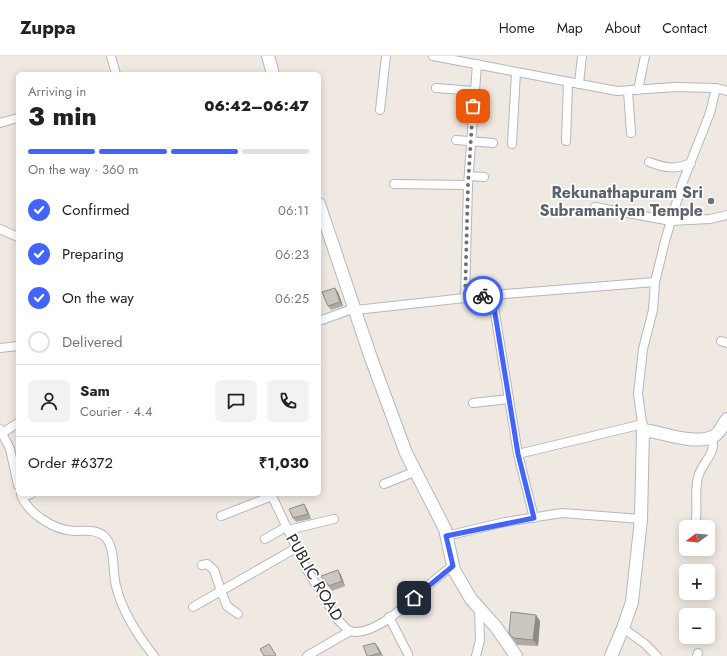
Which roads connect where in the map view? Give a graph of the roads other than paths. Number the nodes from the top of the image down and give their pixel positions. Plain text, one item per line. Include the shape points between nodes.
1 (111, 56) edge
2 (268, 56) edge
3 (386, 56) edge
4 (433, 56) edge
5 (582, 56) edge
6 (645, 56) edge
7 (477, 64) junction
8 (115, 72) edge
9 (272, 72) edge
10 (516, 72) junction
11 (568, 82) junction
12 (579, 84) junction
13 (436, 88) dead end
14 (716, 88) junction
15 (638, 90) junction
16 (474, 91) junction
17 (628, 91) junction
18 (727, 91) edge
19 (380, 110) dead end
20 (16, 119) edge
21 (0, 123) edge
22 (631, 133) dead end
23 (456, 140) dead end
24 (472, 140) junction
25 (566, 141) dead end
26 (493, 143) dead end
27 (512, 144) dead end
28 (649, 162) dead end
29 (691, 163) junction
30 (469, 176) junction
31 (484, 176) dead end
32 (394, 184) dead end
33 (468, 185) junction
34 (595, 207) dead end
35 (321, 210) edge
36 (727, 215) edge
37 (671, 221) junction
38 (0, 229) edge
39 (16, 236) edge
40 (655, 282) junction
41 (492, 295) junction
42 (465, 298) junction
43 (355, 309) junction
44 (321, 320) edge
45 (16, 346) edge
46 (0, 348) edge
47 (509, 399) junction
48 (473, 403) dead end
49 (727, 419) edge
50 (16, 424) edge
51 (643, 427) junction
52 (1, 431) edge
53 (711, 437) junction
54 (518, 454) junction
55 (414, 472) junction
56 (16, 475) edge
57 (384, 484) dead end
58 (21, 496) edge
59 (270, 496) edge
60 (272, 496) edge
61 (221, 516) dead end
62 (534, 518) junction
63 (334, 519) dead end
64 (640, 519) junction
65 (695, 520) edge
66 (286, 527) junction
67 (266, 536) dead end
68 (446, 536) junction
69 (296, 548) junction
70 (202, 565) dead end
71 (453, 566) junction
72 (221, 591) junction
73 (193, 607) dead end
74 (479, 610) junction
75 (238, 614) dead end
76 (389, 617) junction
77 (623, 628) junction
78 (350, 631) junction
79 (408, 654) dead end
80 (154, 656) edge
81 (307, 656) edge
82 (476, 656) edge
83 (516, 656) edge
84 (610, 656) edge
85 (657, 656) edge

1 - 8 street
2 - 9 main road
3 - 19 street
4 - 7 street
5 - 12 street
6 - 15 street
7 - 10 street
7 - 16 street
10 - 11 street
10 - 27 street
11 - 12 street
11 - 25 street
12 - 17 street
13 - 16 street
14 - 15 street via 690,86
14 - 18 street
14 - 29 street
15 - 17 street
16 - 24 street
17 - 22 street
20 - 21 street
23 - 24 street
24 - 26 street
24 - 30 street
28 - 29 street via 674,169
29 - 37 street
30 - 31 street
30 - 33 street
32 - 33 street
33 - 42 street
34 - 37 street
35 - 43 main road
36 - 37 street via 710,220
37 - 40 street
38 - 39 street
40 - 41 street
40 - 51 street via 653,310 643,349 638,394
41 - 42 street
41 - 47 street
42 - 43 street
43 - 44 street
43 - 55 main road via 370,358
45 - 46 street
47 - 48 street
47 - 54 street
49 - 53 main road via 718,433
50 - 52 street
51 - 53 main road via 685,439
51 - 54 street
51 - 64 main road
52 - 56 street via 13,460
53 - 65 street via 713,450 698,478
54 - 62 street
55 - 57 street
55 - 68 main road
58 - 80 street via 37,514 59,528 96,532 106,538 121,601 136,630
59 - 61 street
60 - 66 street, PUBLIC ROAD
62 - 64 street via 574,513
62 - 68 street
63 - 66 street
64 - 77 main road via 632,602
66 - 67 street
66 - 69 street, PUBLIC ROAD
68 - 71 main road
69 - 72 street
69 - 78 street, PUBLIC ROAD via 338,620
70 - 72 street via 212,567
71 - 74 main road
71 - 76 street, PUBLIC ROAD
72 - 73 street
72 - 75 street via 226,604
74 - 82 street via 480,640
74 - 83 main road via 496,627
76 - 78 street, PUBLIC ROAD via 364,631
76 - 79 street
77 - 84 main road
77 - 85 street
78 - 81 street

